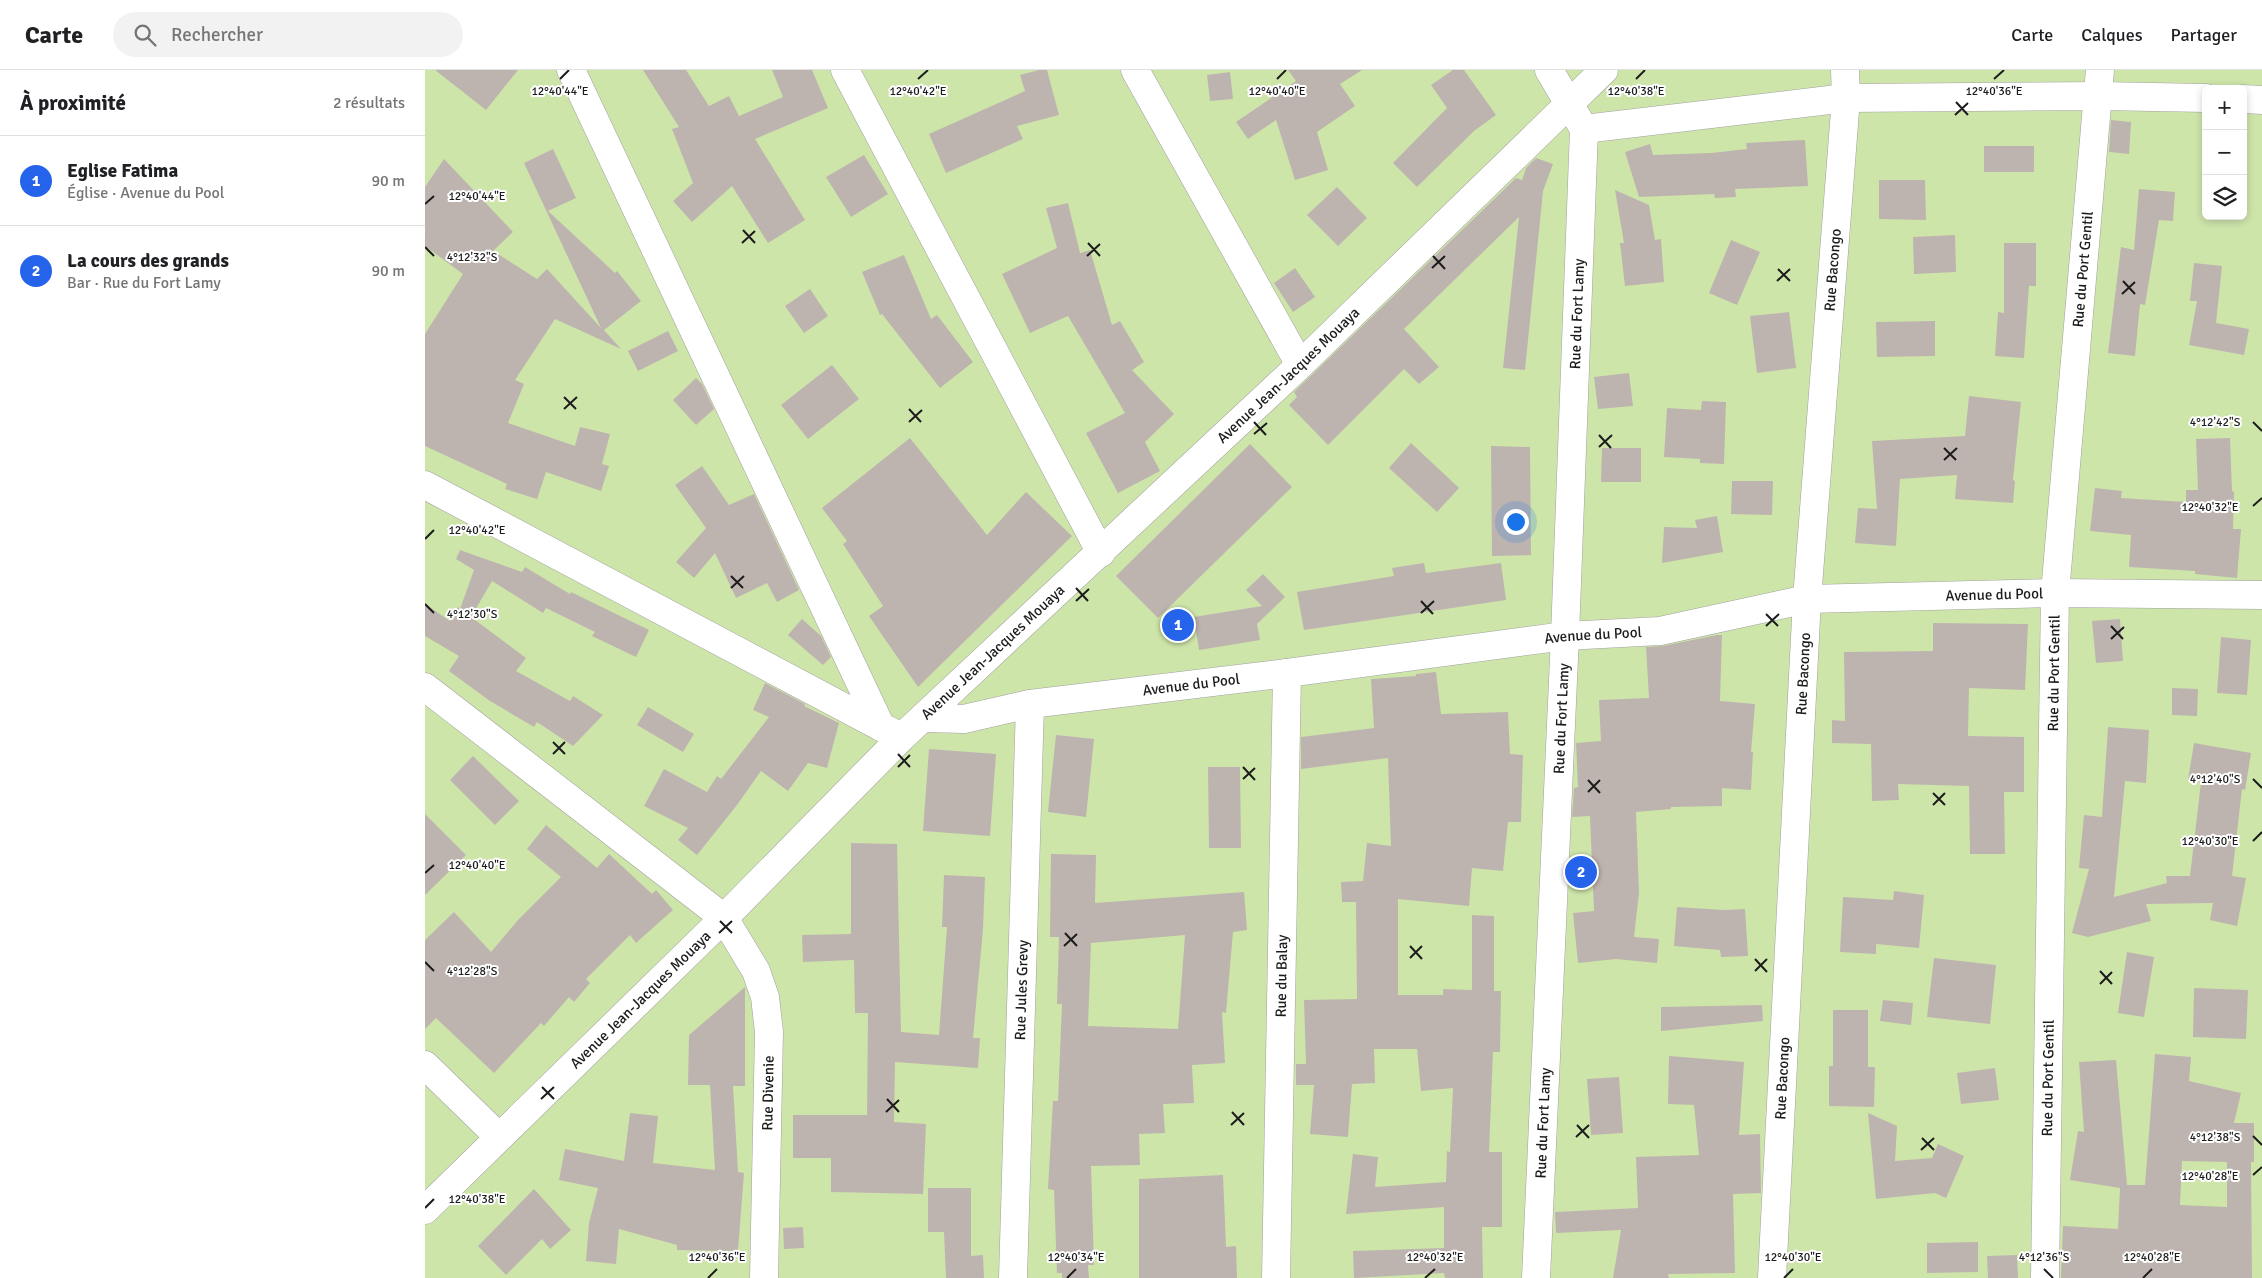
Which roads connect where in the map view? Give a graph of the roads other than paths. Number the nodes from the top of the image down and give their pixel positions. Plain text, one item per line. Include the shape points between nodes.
1 (571, 70) edge
2 (845, 70) edge
3 (1135, 70) edge
4 (1549, 70) edge
5 (1604, 70) edge
6 (1845, 70) edge
7 (2100, 83) edge
8 (2202, 97) edge
9 (1846, 98) junction
10 (2247, 99) edge
11 (2262, 100) edge
12 (1569, 103) junction
13 (1584, 129) junction
14 (1300, 365) junction
15 (425, 485) edge
16 (1101, 553) junction
17 (2055, 594) junction
18 (2262, 595) edge
19 (1807, 599) junction
20 (1565, 636) junction
21 (1287, 673) junction
22 (425, 687) edge
23 (1030, 704) junction
24 (925, 718) junction
25 (892, 732) junction
26 (724, 918) junction
27 (425, 1065) edge
28 (498, 1136) junction
29 (425, 1210) edge
30 (764, 1278) edge
31 (1013, 1278) edge
32 (1276, 1278) edge
33 (1536, 1278) edge
34 (1771, 1278) edge
35 (2045, 1278) edge

1 - 25 street
2 - 16 street
3 - 14 street
4 - 12 street
5 - 12 street, Avenue Jean-Jacques Mouaya
6 - 9 street, Rue Bacongo
7 - 8 street
7 - 9 street
7 - 17 street, Rue du Port Gentil
9 - 13 street
9 - 19 street, Rue Bacongo
10 - 11 street
12 - 13 street
12 - 14 street, Avenue Jean-Jacques Mouaya
13 - 20 street, Rue du Fort Lamy
14 - 16 street, Avenue Jean-Jacques Mouaya
15 - 25 street
16 - 24 street, Avenue Jean-Jacques Mouaya
17 - 18 street, Avenue du Pool
17 - 19 street, Avenue du Pool
17 - 35 street, Rue du Port Gentil
19 - 20 street, Avenue du Pool via 1659,631
19 - 34 street, Rue Bacongo
20 - 21 street, Avenue du Pool
20 - 33 street, Rue du Fort Lamy
21 - 23 street, Avenue du Pool
21 - 32 street, Rue du Balay
22 - 26 street
23 - 24 street, Avenue du Pool via 964,719
23 - 31 street, Rue Jules Grevy
24 - 25 street, Avenue Jean-Jacques Mouaya
25 - 26 street, Avenue Jean-Jacques Mouaya
26 - 28 street, Avenue Jean-Jacques Mouaya
26 - 30 street, Rue Divenie via 756,971 769,1032
27 - 28 street
28 - 29 street, Avenue Jean-Jacques Mouaya

